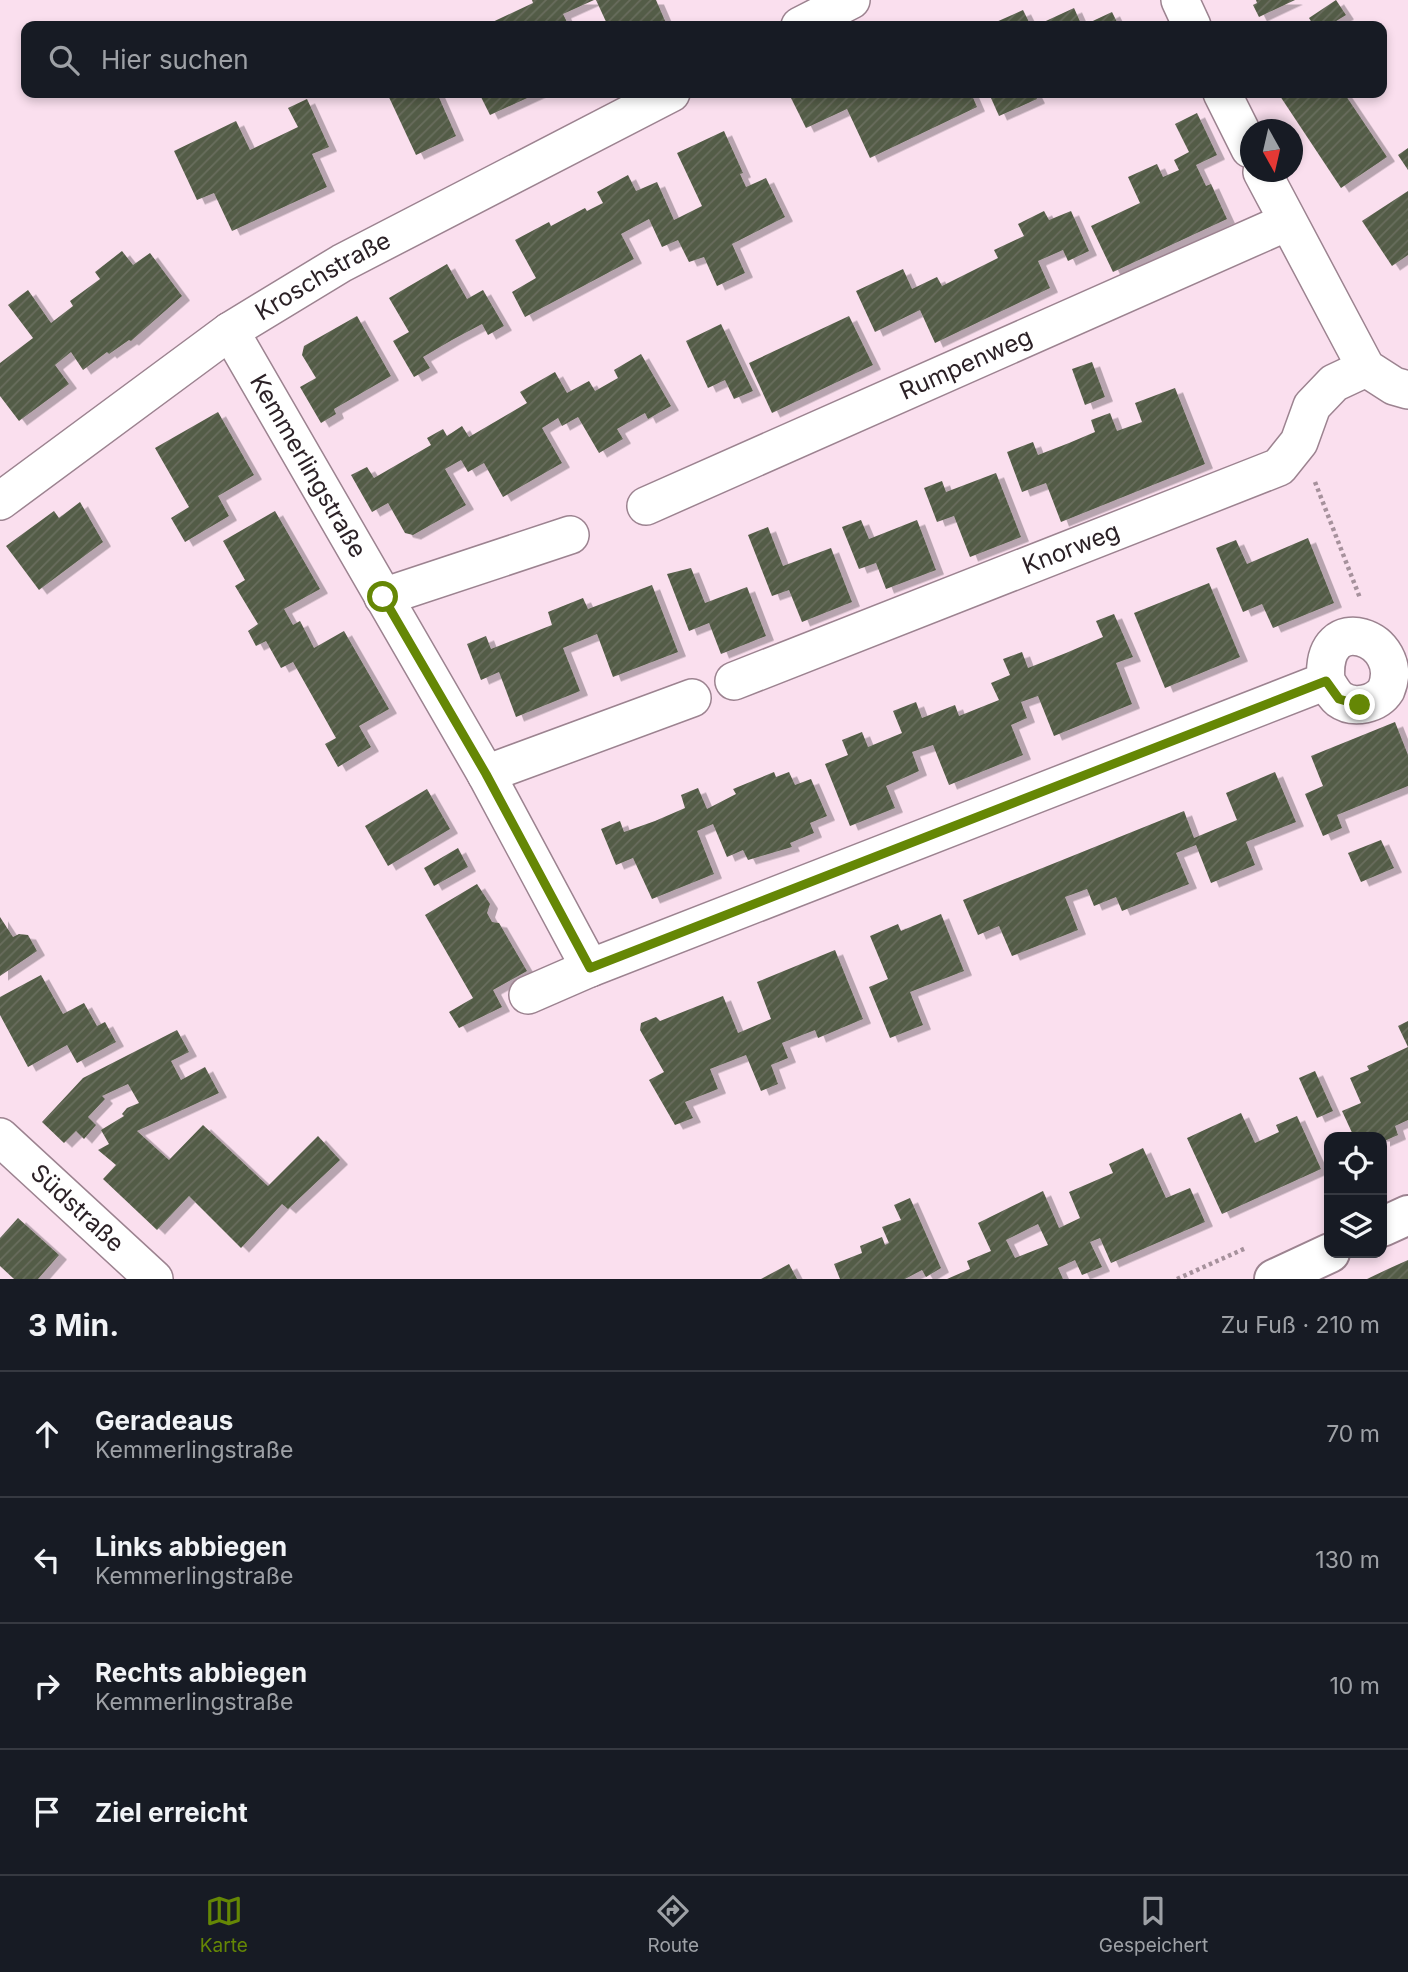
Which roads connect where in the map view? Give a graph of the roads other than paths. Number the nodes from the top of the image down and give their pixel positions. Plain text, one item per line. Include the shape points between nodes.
1 (851, 0) edge
2 (1180, 0) edge
3 (810, 21) edge
4 (1190, 21) edge
5 (661, 98) edge
6 (1225, 98) edge
7 (1240, 128) edge
8 (1267, 182) edge
9 (1287, 222) junction
10 (230, 331) junction
11 (1366, 368) junction
12 (1408, 390) edge
13 (0, 501) edge
14 (646, 506) dead end
15 (570, 535) dead end
16 (383, 597) junction
17 (734, 681) dead end
18 (1326, 681) junction
19 (692, 698) dead end
20 (486, 774) junction
21 (590, 968) junction
22 (528, 995) dead end
23 (0, 1137) edge
24 (1408, 1214) edge
25 (1387, 1224) edge
26 (1324, 1256) edge
27 (154, 1279) edge
28 (1274, 1279) edge

1 - 3 street
2 - 4 street
5 - 10 street, Kroschstraße via 341,262
6 - 7 street
8 - 9 street
9 - 11 street
9 - 14 street, Rumpenweg
10 - 13 street, Kroschstraße
10 - 16 street, Kemmerlingstraße
11 - 12 street
11 - 17 street, Knorweg via 1334,383 1312,406 1299,442 1279,467
15 - 16 street
16 - 20 street, Kemmerlingstraße
18 - 18 street via 1339,699 1360,705 1381,698 1393,679 1392,657 1377,640 1361,635 1344,638 1331,649 1324,664
18 - 21 street
19 - 20 street
20 - 21 street, Kemmerlingstraße
21 - 22 street
23 - 27 street, Südstraße
24 - 25 main road
26 - 28 main road

